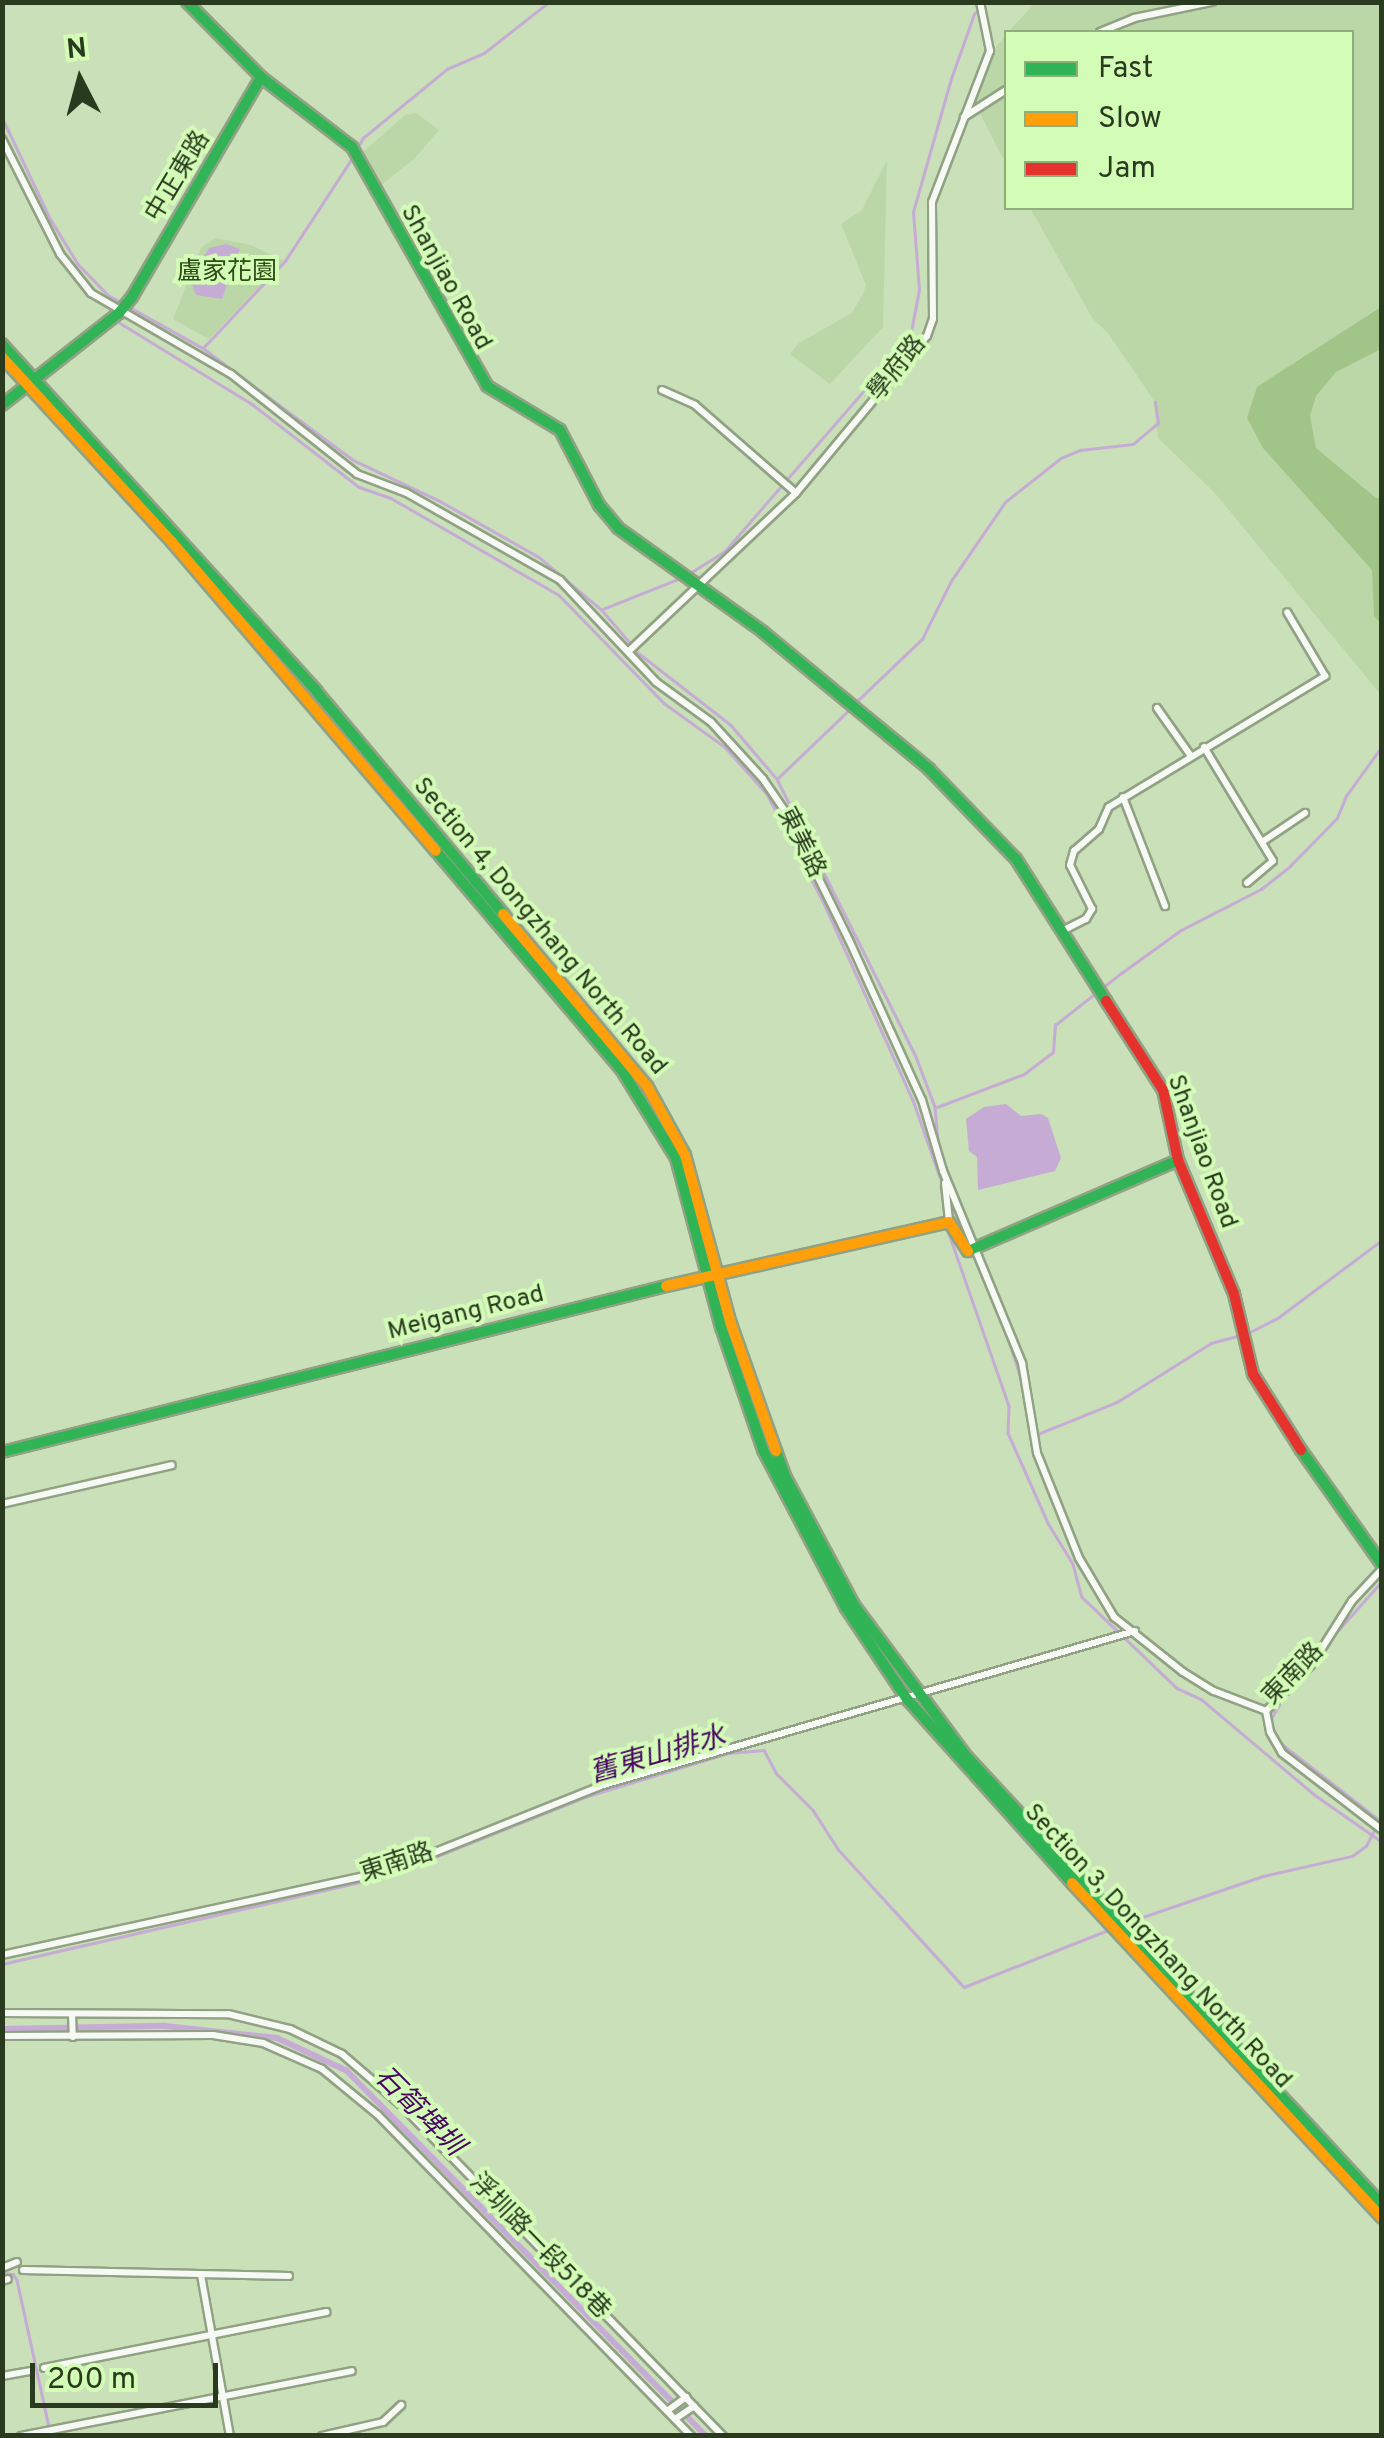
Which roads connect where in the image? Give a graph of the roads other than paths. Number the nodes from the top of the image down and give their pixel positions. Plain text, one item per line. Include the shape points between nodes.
1 (187, 2) edge
2 (980, 2) edge
3 (1212, 2) edge
4 (1105, 30) edge
5 (261, 77) junction
6 (1004, 91) edge
7 (962, 118) junction
8 (2, 139) edge
9 (119, 312) junction
10 (2, 344) edge
11 (2, 358) edge
12 (33, 381) junction
13 (662, 390) dead end
14 (2, 404) edge
15 (796, 493) junction
16 (695, 584) junction
17 (1287, 612) dead end
18 (629, 651) junction
19 (1158, 708) dead end
20 (1204, 747) junction
21 (1191, 756) junction
22 (1123, 797) junction
23 (1304, 813) dead end
24 (1262, 842) junction
25 (1246, 883) dead end
26 (1165, 906) dead end
27 (1062, 931) junction
28 (1178, 1160) junction
29 (943, 1172) junction
30 (945, 1222) junction
31 (976, 1250) junction
32 (712, 1276) junction
33 (2, 1452) edge
34 (172, 1465) dead end
35 (2, 1504) edge
36 (1382, 1567) edge
37 (1136, 1630) junction
38 (912, 1697) junction
39 (1266, 1711) junction
40 (1382, 1830) edge
41 (2, 1955) edge
42 (2, 2013) edge
43 (72, 2014) junction
44 (2, 2036) edge
45 (73, 2037) junction
46 (1382, 2205) edge
47 (1382, 2218) edge
48 (17, 2262) dead end
49 (2, 2268) edge
50 (23, 2270) dead end
51 (201, 2275) junction
52 (289, 2276) dead end
53 (326, 2312) dead end
54 (212, 2336) junction
55 (44, 2368) dead end
56 (30, 2371) dead end
57 (352, 2371) dead end
58 (2, 2376) edge
59 (222, 2396) junction
60 (686, 2397) junction
61 (401, 2405) dead end
62 (694, 2406) junction
63 (667, 2411) junction
64 (676, 2419) junction
65 (21, 2436) edge
66 (230, 2436) edge
67 (322, 2436) edge
68 (691, 2436) edge
69 (722, 2436) edge

1 - 5 street, Shanjiao Road
2 - 7 street, 學府路 via 990,52
3 - 4 street
5 - 9 street, 中正東路
5 - 16 street, Shanjiao Road via 354,150 476,374 560,430 605,514
6 - 7 street
7 - 15 street, 學府路 via 929,213 933,319 927,336
8 - 9 street, 東美路 via 60,254 90,292
9 - 12 street
9 - 18 street, 東美路 via 232,374 357,474 406,493 560,580
10 - 12 street
11 - 12 street
12 - 14 street
12 - 32 street, Section 4, Dongzhang North Road via 486,900 621,1069 676,1158
13 - 15 street via 696,405
15 - 16 street, 學府路
16 - 18 street, 學府路
16 - 27 street, Shanjiao Road via 929,769 1016,859
17 - 20 street via 1326,676
18 - 29 street, 東美路 via 656,682 738,748 776,796 922,1100
19 - 21 street
20 - 21 street
20 - 24 street
21 - 22 street
22 - 26 street
22 - 27 street via 1074,851 1072,870 1092,909
23 - 24 street
24 - 25 street via 1272,864
27 - 28 street, Shanjiao Road via 1163,1090
28 - 31 street
28 - 36 street, Shanjiao Road via 1234,1294 1253,1374
29 - 30 street
29 - 31 street, 東南路
30 - 31 street via 966,1252
30 - 32 street, Meigang Road
31 - 37 street, 東南路 via 1022,1363 1035,1434 1079,1558 1114,1617
32 - 33 street, Meigang Road
32 - 38 street, Section 4, Dongzhang North Road via 763,1450 787,1504 846,1608
34 - 35 street
36 - 39 street, 東南路 via 1312,1664
37 - 38 street, 東南路
37 - 39 street, 東南路 via 1198,1682
38 - 41 street, 東南路 via 600,1786 388,1870
38 - 46 street, Section 3, Dongzhang North Road
38 - 47 street, Section 3, Dongzhang North Road via 984,1788
39 - 40 street via 1282,1753
42 - 43 street, 浮圳路一段518巷
43 - 45 street
43 - 60 street, 浮圳路一段518巷 via 228,2014 290,2030 356,2062
44 - 45 street
45 - 63 street via 212,2034 262,2043 322,2070 378,2115
48 - 49 street
50 - 51 street
51 - 52 street
51 - 54 street
53 - 54 street
54 - 55 street
54 - 59 street
56 - 58 street
57 - 59 street
59 - 65 street
59 - 66 street
60 - 62 street, 浮圳路一段518巷
60 - 63 street
61 - 67 street via 383,2422
62 - 64 street
62 - 69 street, 浮圳路一段518巷
63 - 64 street
64 - 68 street

